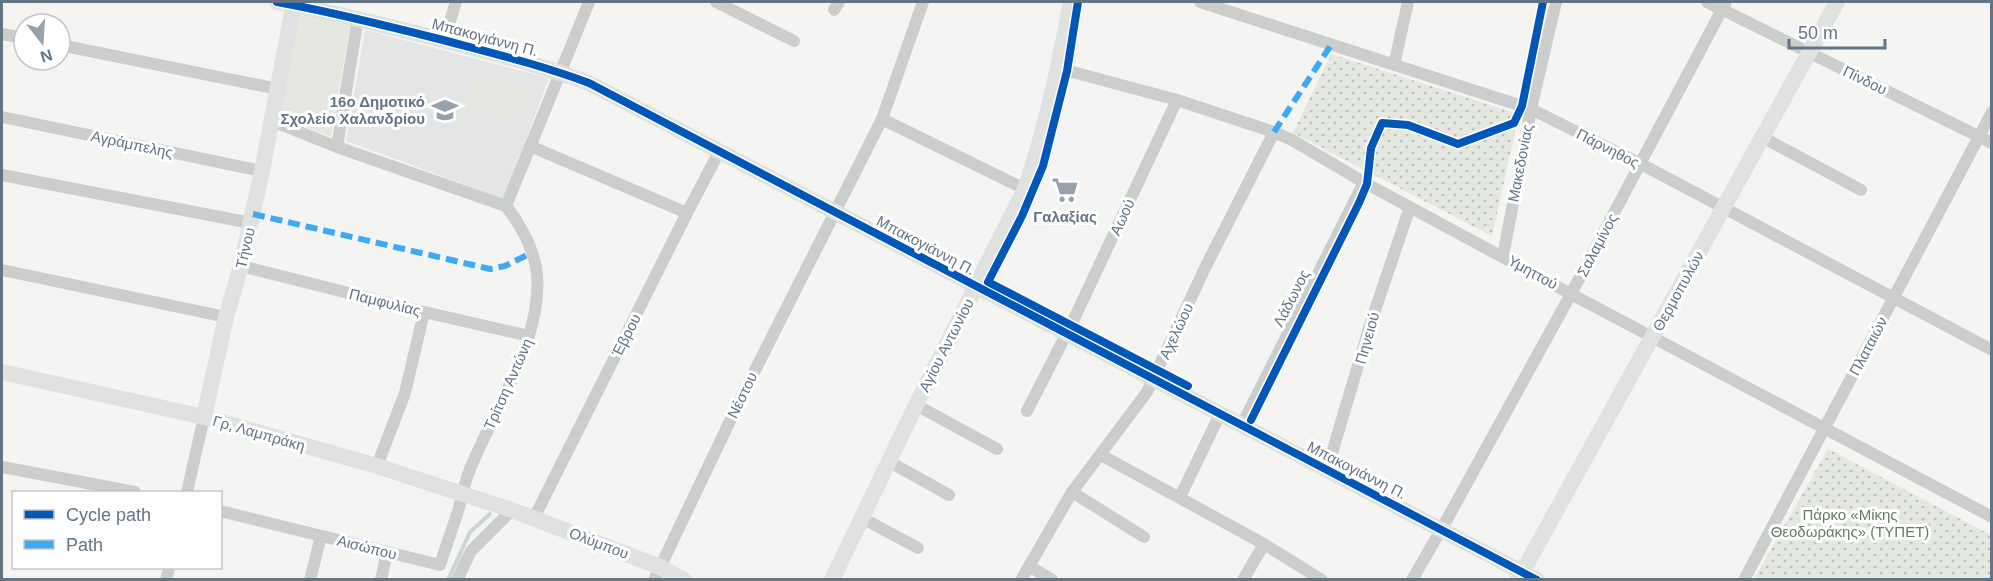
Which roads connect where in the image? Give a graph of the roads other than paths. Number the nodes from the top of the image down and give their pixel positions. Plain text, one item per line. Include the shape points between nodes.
1 (456, 2) edge
2 (589, 2) edge
3 (716, 2) edge
4 (747, 2) edge
5 (923, 2) edge
6 (1071, 2) edge
7 (1200, 2) edge
8 (1408, 2) edge
9 (1556, 2) edge
10 (1707, 2) edge
11 (1837, 2) edge
12 (288, 3) edge
13 (1724, 5) edge
14 (741, 14) junction
15 (358, 18) junction
16 (444, 40) junction
17 (794, 41) dead end
18 (72, 47) edge
19 (1809, 52) junction
20 (1394, 64) junction
21 (1058, 68) junction
22 (560, 72) junction
23 (278, 89) junction
24 (1176, 100) junction
25 (1531, 109) junction
26 (1992, 112) edge
27 (2, 117) edge
28 (882, 119) junction
29 (272, 121) junction
30 (1274, 132) junction
31 (1762, 137) junction
32 (1978, 137) junction
33 (1992, 143) edge
34 (530, 146) junction
35 (337, 147) junction
36 (719, 152) junction
37 (1641, 164) junction
38 (262, 171) junction
39 (2, 175) edge
40 (1364, 182) junction
41 (1025, 189) junction
42 (1860, 190) dead end
43 (506, 206) junction
44 (1410, 207) junction
45 (1723, 208) junction
46 (687, 213) junction
47 (836, 213) junction
48 (250, 223) junction
49 (1503, 255) junction
50 (241, 266) junction
51 (2, 270) edge
52 (976, 286) junction
53 (1571, 294) junction
54 (1894, 297) junction
55 (424, 312) junction
56 (226, 316) junction
57 (1067, 334) junction
58 (529, 336) junction
59 (1652, 337) junction
60 (1992, 350) edge
61 (2, 372) edge
62 (1153, 379) junction
63 (916, 405) junction
64 (1027, 411) dead end
65 (1220, 414) junction
66 (204, 417) junction
67 (1242, 425) junction
68 (1825, 428) junction
69 (997, 449) dead end
70 (1101, 455) junction
71 (888, 461) junction
72 (377, 466) junction
73 (2, 467) edge
74 (1327, 470) junction
75 (130, 491) edge
76 (188, 491) edge
77 (1072, 492) junction
78 (470, 495) junction
79 (949, 495) dead end
80 (1180, 497) junction
81 (512, 510) junction
82 (222, 511) edge
83 (1992, 517) edge
84 (534, 518) junction
85 (862, 518) junction
86 (1442, 530) junction
87 (321, 536) junction
88 (1144, 537) dead end
89 (1264, 544) junction
90 (918, 548) dead end
91 (387, 552) junction
92 (1029, 566) junction
93 (657, 573) edge
94 (1526, 577) edge
95 (309, 579) edge
96 (381, 579) edge
97 (458, 579) edge
98 (684, 579) edge
99 (833, 579) edge
100 (1021, 579) edge
101 (1052, 579) edge
102 (1243, 579) edge
103 (1322, 579) edge
104 (1412, 579) edge
105 (1744, 579) edge

1 - 16 street
2 - 22 street
3 - 14 street
4 - 14 street
5 - 28 street, Νέστου
6 - 21 street, Αγίου Αντωνίου
7 - 20 street, Πάρνηθος
8 - 20 street
9 - 25 street, Μακεδονίας
10 - 13 street, Πίνδου
11 - 19 street, Θερμοπυλών
12 - 15 street, Μπακογιάννη Π.
12 - 23 street, Τήνου
13 - 19 street, Πίνδου
13 - 37 street, Σαλαμίνος
14 - 17 street
15 - 16 street, Μπακογιάννη Π.
15 - 35 street
16 - 22 street, Μπακογιάννη Π.
18 - 23 street
19 - 31 street, Θερμοπυλών
19 - 32 street, Πίνδου
20 - 25 street, Πάρνηθος
21 - 24 street, Υμηττού
21 - 41 street, Αγίου Αντωνίου
22 - 34 street
22 - 36 street, Μπακογιάννη Π. via 613,95
23 - 29 street, Τήνου
24 - 30 street, Υμηττού
24 - 57 street, Αωού
25 - 37 street, Πάρνηθος
25 - 49 street, Μακεδονίας
26 - 32 street, Πλαταιών
27 - 38 street, Αγράμπελης
28 - 41 street
28 - 47 street, Νέστου
29 - 35 street
29 - 38 street, Τήνου
30 - 40 street, Υμηττού
30 - 62 street, Αχελώου
31 - 42 street
31 - 45 street, Θερμοπυλών
32 - 33 street, Πίνδου
32 - 54 street, Πλαταιών
34 - 43 street
34 - 46 street
35 - 43 street
36 - 46 street, Έβρου
36 - 47 street, Μπακογιάννη Π.
37 - 45 street, Πάρνηθος
37 - 53 street, Σαλαμίνος
38 - 48 street, Τήνου
39 - 48 street
40 - 44 street, Υμηττού
40 - 67 street, Λάδωνος
41 - 52 street, Αγίου Αντωνίου
43 - 58 street, Τρίτση Αντώνη via 516,219 535,264 536,305
44 - 49 street, Υμηττού
44 - 74 street, Πηνειού
45 - 54 street, Πάρνηθος
45 - 59 street, Θερμοπυλών
46 - 84 street, Έβρου
47 - 52 street, Μπακογιάννη Π.
47 - 93 street, Νέστου
48 - 50 street, Τήνου
49 - 53 street, Υμηττού
50 - 55 street, Παμφυλίας
50 - 56 street, Τήνου
51 - 56 street
52 - 57 street, Μπακογιάννη Π.
52 - 63 street, Αγίου Αντωνίου
53 - 59 street, Υμηττού
53 - 86 street, Σαλαμίνος
54 - 60 street, Πάρνηθος
54 - 68 street, Πλαταιών
55 - 58 street, Παμφυλίας
55 - 72 street via 405,393
56 - 66 street, Τήνου
57 - 62 street, Μπακογιάννη Π.
57 - 64 street, Αωού
58 - 78 street, Τρίτση Αντώνη via 470,467
59 - 68 street, Υμηττού
59 - 94 street, Θερμοπυλών
61 - 66 street, Γρ, Λαμπράκη
62 - 65 street, Μπακογιάννη Π.
62 - 70 street, Αχελώου
63 - 69 street
63 - 71 street, Αγίου Αντωνίου
65 - 67 street, Μπακογιάννη Π.
65 - 80 street
66 - 72 street, Γρ, Λαμπράκη
66 - 76 street, Τήνου
67 - 74 street, Μπακογιάννη Π.
68 - 83 street, Υμηττού
68 - 105 street, Πλαταιών
70 - 77 street, Αχελώου
70 - 80 street
71 - 79 street
71 - 85 street, Αγίου Αντωνίου
72 - 78 street, Γρ, Λαμπράκη
73 - 75 street
74 - 86 street, Μπακογιάννη Π.
77 - 88 street
77 - 92 street, Αχελώου
78 - 81 street, Γρ, Λαμπράκη
78 - 91 street, Αισώπου via 440,565
80 - 89 street
81 - 84 street, Ολύμπου
81 - 97 street via 471,551
82 - 87 street, Αισώπου
84 - 93 street, Ολύμπου
85 - 90 street
85 - 99 street, Αγίου Αντωνίου
86 - 94 street, Μπακογιάννη Π.
86 - 104 street, Σαλαμίνος
87 - 91 street, Αισώπου
87 - 95 street
89 - 102 street
89 - 103 street
91 - 96 street
92 - 100 street, Αχελώου
92 - 101 street
93 - 98 street, Ολύμπου

